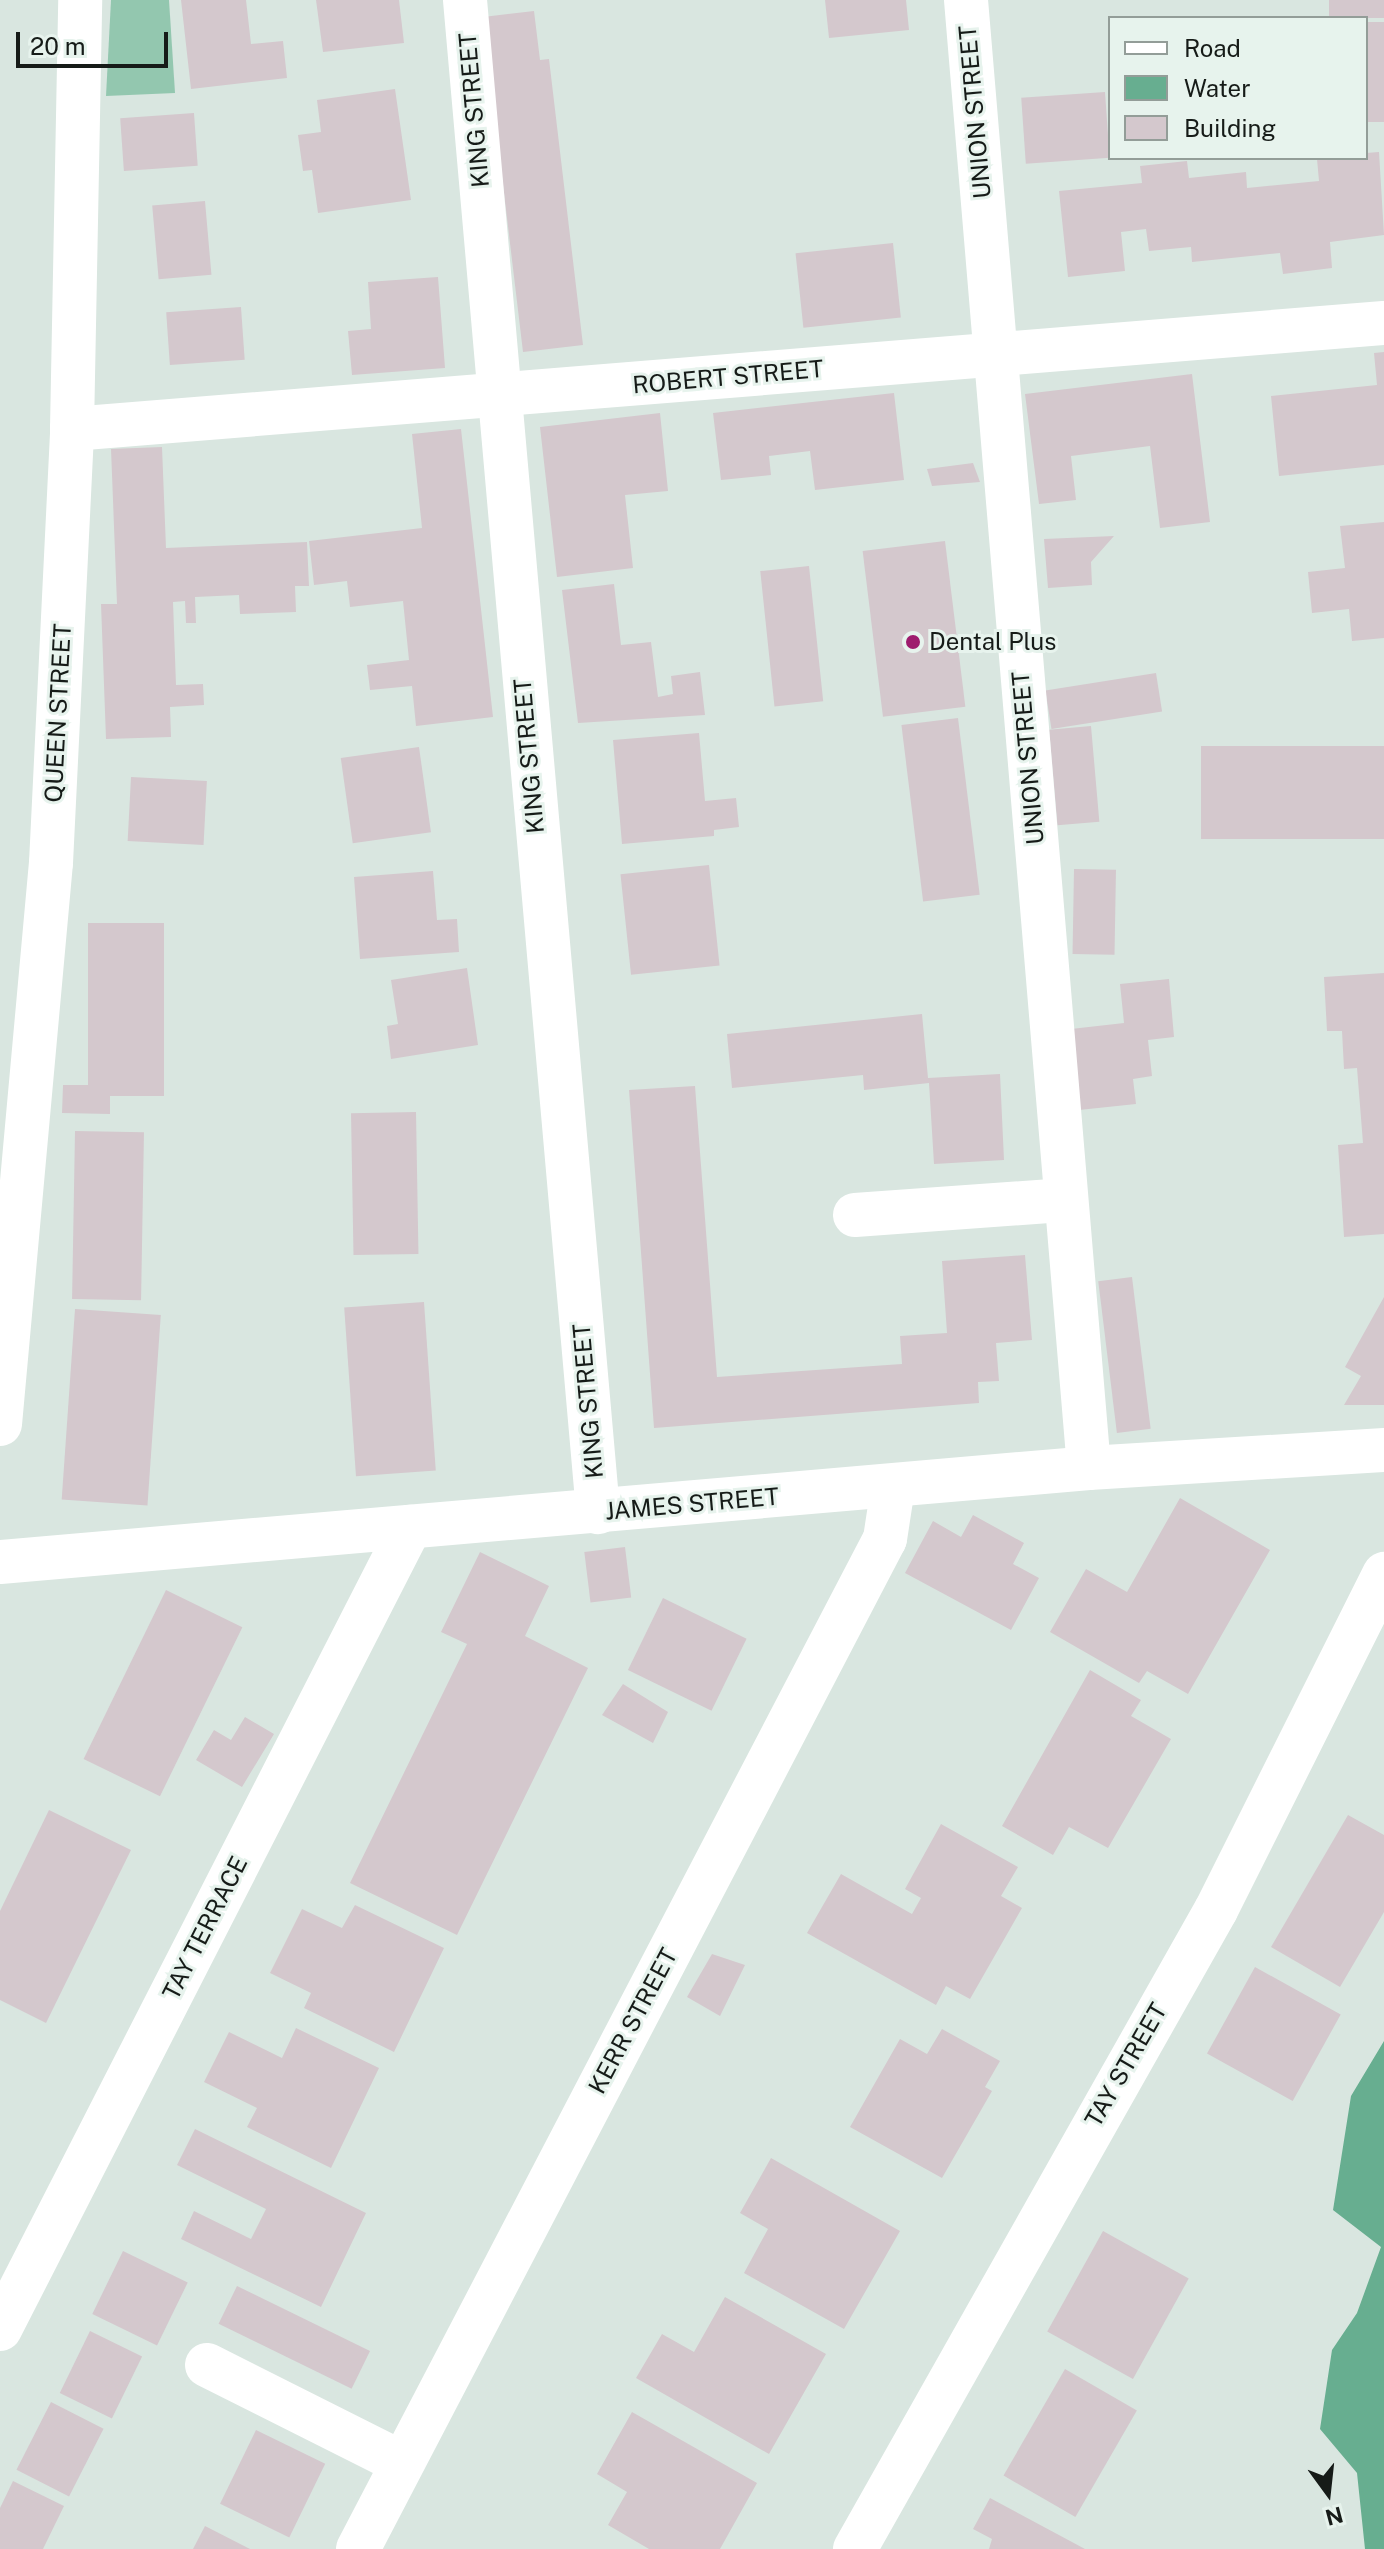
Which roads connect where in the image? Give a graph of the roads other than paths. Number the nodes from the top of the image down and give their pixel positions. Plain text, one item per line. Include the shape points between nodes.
1 (80, 0) edge
2 (465, 0) edge
3 (966, 0) edge
4 (1384, 323) edge
5 (995, 354) junction
6 (497, 397) junction
7 (72, 429) junction
8 (1065, 1200) junction
9 (855, 1215) dead end
10 (0, 1424) edge
11 (1384, 1450) edge
12 (1089, 1468) junction
13 (893, 1487) junction
14 (598, 1512) junction
15 (410, 1527) junction
16 (0, 1562) edge
17 (1384, 1574) edge
18 (0, 2329) edge
19 (207, 2365) dead end
20 (402, 2463) junction
21 (358, 2549) edge
22 (855, 2549) edge

1 - 7 street, QUEEN STREET
2 - 6 street, KING STREET
3 - 5 street, UNION STREET
4 - 5 street, ROBERT STREET
5 - 6 street, ROBERT STREET
5 - 8 street, UNION STREET
6 - 7 street, ROBERT STREET
6 - 14 street, KING STREET
7 - 10 street, QUEEN STREET via 51,863
8 - 9 street
8 - 12 street, UNION STREET
11 - 12 street, JAMES STREET
12 - 13 street, JAMES STREET
13 - 14 street, JAMES STREET
13 - 20 street, KERR STREET via 885,1539
14 - 15 street, JAMES STREET
15 - 16 street, JAMES STREET
15 - 18 street, TAY TERRACE
17 - 22 street, TAY STREET via 1216,1910
19 - 20 street
20 - 21 street, KERR STREET

